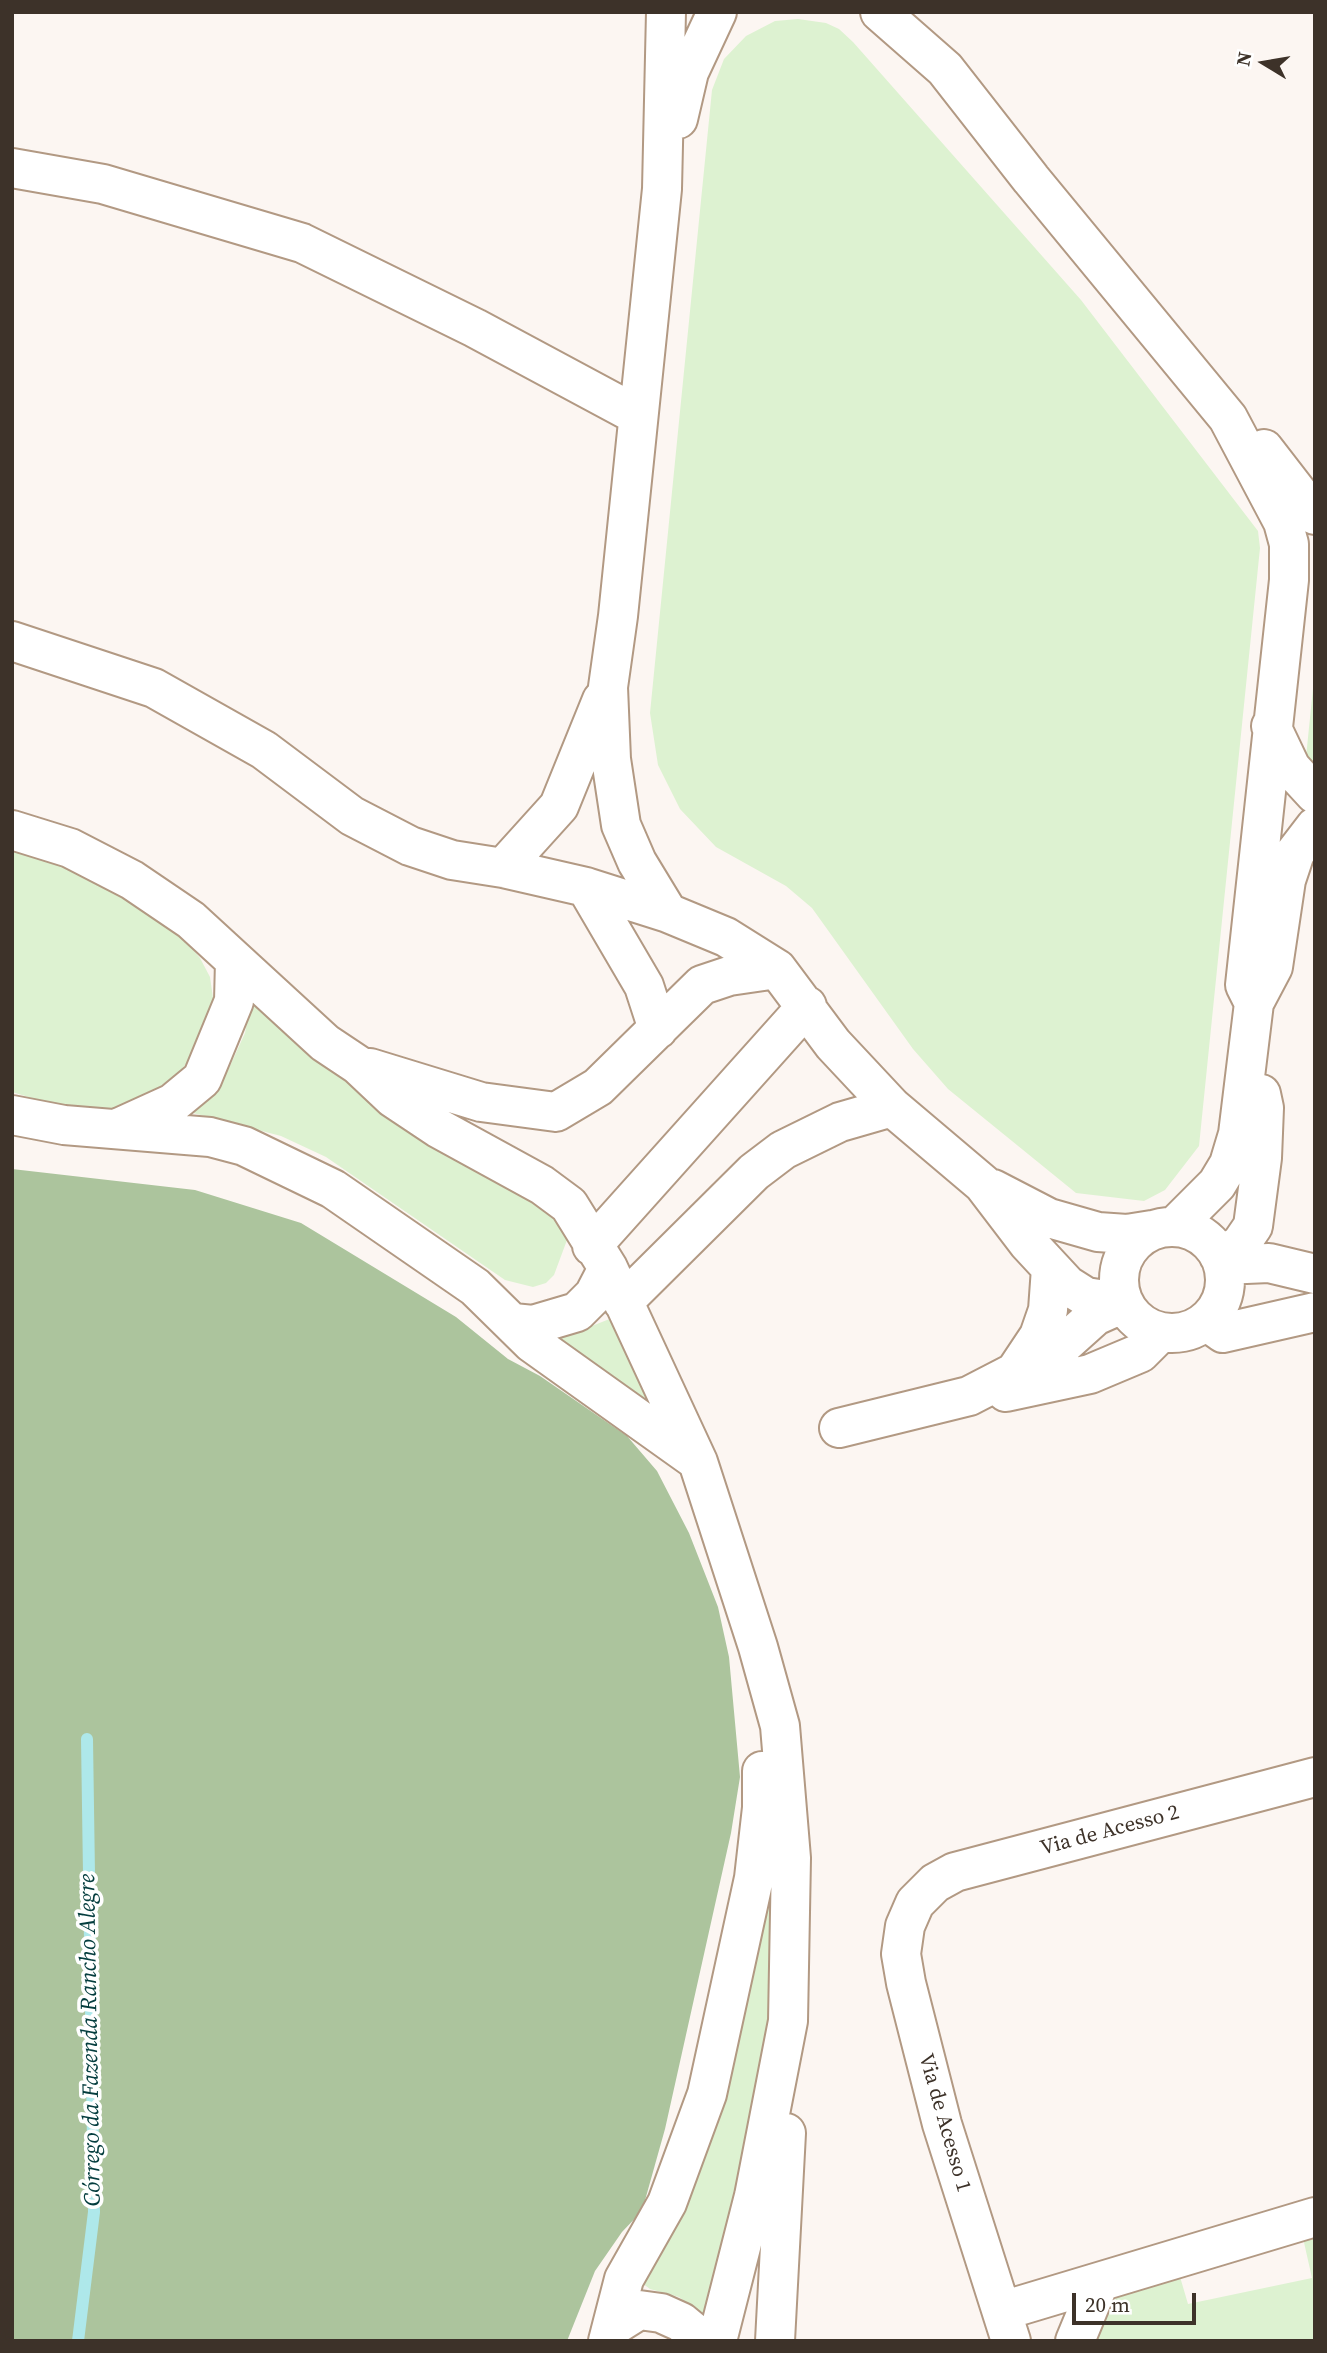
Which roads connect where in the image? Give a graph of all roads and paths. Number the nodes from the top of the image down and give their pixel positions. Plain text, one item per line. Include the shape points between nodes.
1 (666, 12) edge
2 (717, 12) edge
3 (880, 12) edge
4 (925, 12) edge
5 (945, 69) junction
6 (12, 168) edge
7 (662, 190) junction
8 (637, 415) junction
9 (1228, 418) junction
10 (1315, 515) edge
11 (1315, 625) edge
12 (12, 641) edge
13 (1279, 675) junction
14 (608, 687) junction
15 (1271, 726) junction
16 (1315, 794) edge
17 (1315, 827) edge
18 (12, 830) edge
19 (503, 868) junction
20 (586, 887) junction
21 (668, 913) junction
22 (235, 961) junction
23 (778, 968) junction
24 (1254, 1003) junction
25 (807, 1006) junction
26 (658, 1028) junction
27 (358, 1065) junction
28 (1247, 1068) junction
29 (892, 1107) junction
30 (12, 1115) edge
31 (117, 1129) junction
32 (983, 1184) junction
33 (1163, 1228) junction
34 (600, 1257) junction
35 (1221, 1261) junction
36 (1051, 1268) junction
37 (1315, 1275) edge
38 (623, 1302) junction
39 (1124, 1303) junction
40 (1315, 1312) edge
41 (1206, 1321) junction
42 (513, 1323) junction
43 (1161, 1332) junction
44 (1013, 1376) junction
45 (969, 1396) junction
46 (839, 1429) dead end
47 (698, 1462) junction
48 (758, 1647) junction
49 (1315, 1777) edge
50 (915, 1903) joint
51 (782, 2052) junction
52 (1315, 2217) edge
53 (1099, 2283) junction
54 (1007, 2326) edge
55 (610, 2334) edge
56 (704, 2341) edge
57 (717, 2341) edge
58 (775, 2341) edge
59 (1075, 2341) edge

1 - 7 street
2 - 7 street via 689,72
3 - 5 street
4 - 5 street
5 - 9 street
6 - 8 street via 103,184 302,243
7 - 8 street
8 - 14 street
9 - 10 street via 1263,447
9 - 13 street via 1283,522 1289,544
11 - 13 street via 1296,644
12 - 19 street via 154,688 264,750 385,836 452,860
13 - 15 street
14 - 19 street via 559,806
14 - 21 street via 611,759 621,825
15 - 16 street via 1290,768
15 - 24 street via 1245,985
17 - 24 street via 1292,860 1278,949 1269,979
18 - 22 street via 70,848 132,880 191,920
19 - 20 street
20 - 21 street
20 - 26 street via 644,986
21 - 23 street via 726,937
22 - 27 street via 325,1043
22 - 31 street via 234,1001 202,1079 173,1103
23 - 25 street
23 - 26 street via 702,985
24 - 28 street
25 - 29 street via 833,1044
25 - 34 street
26 - 27 street via 598,1087 556,1112 481,1102
27 - 34 street via 393,1098 438,1128 542,1185 569,1205
28 - 33 street via 1229,1164 1217,1184
28 - 35 street via 1256,1076 1264,1108 1259,1191 1248,1237
29 - 32 street
29 - 38 street via 840,1122 783,1150 754,1172
30 - 31 street
31 - 42 street via 210,1137 277,1160 380,1219 475,1287
32 - 33 street via 1049,1218 1098,1232 1127,1234
32 - 36 street
33 - 35 street via 1201,1235
33 - 39 street via 1138,1239 1126,1252 1119,1286
34 - 38 street
34 - 42 street via 594,1295 577,1312 533,1325
35 - 37 street via 1269,1263
35 - 41 street via 1223,1295
36 - 39 street via 1086,1297
36 - 44 street via 1048,1310 1039,1336
38 - 47 street
39 - 43 street via 1133,1316
39 - 44 street via 1095,1316 1056,1351
40 - 41 street via 1223,1333
41 - 43 street via 1177,1333
42 - 47 street via 532,1343
43 - 45 street via 1140,1353 1090,1374
44 - 45 street
45 - 46 street
47 - 48 street
48 - 51 street via 780,1726 791,1858 788,2021
48 - 55 street via 762,1808 739,1949 693,2137 663,2211 624,2279
49 - 50 street, Via de Acesso 2 via 955,1872
50 - 54 street, Via de Acesso 1 via 905,1926 901,1954 906,1983 942,2124
51 - 57 street via 754,2196
51 - 58 street via 786,2125
52 - 53 street
53 - 54 street
53 - 59 street
55 - 56 street via 639,2310 681,2322

